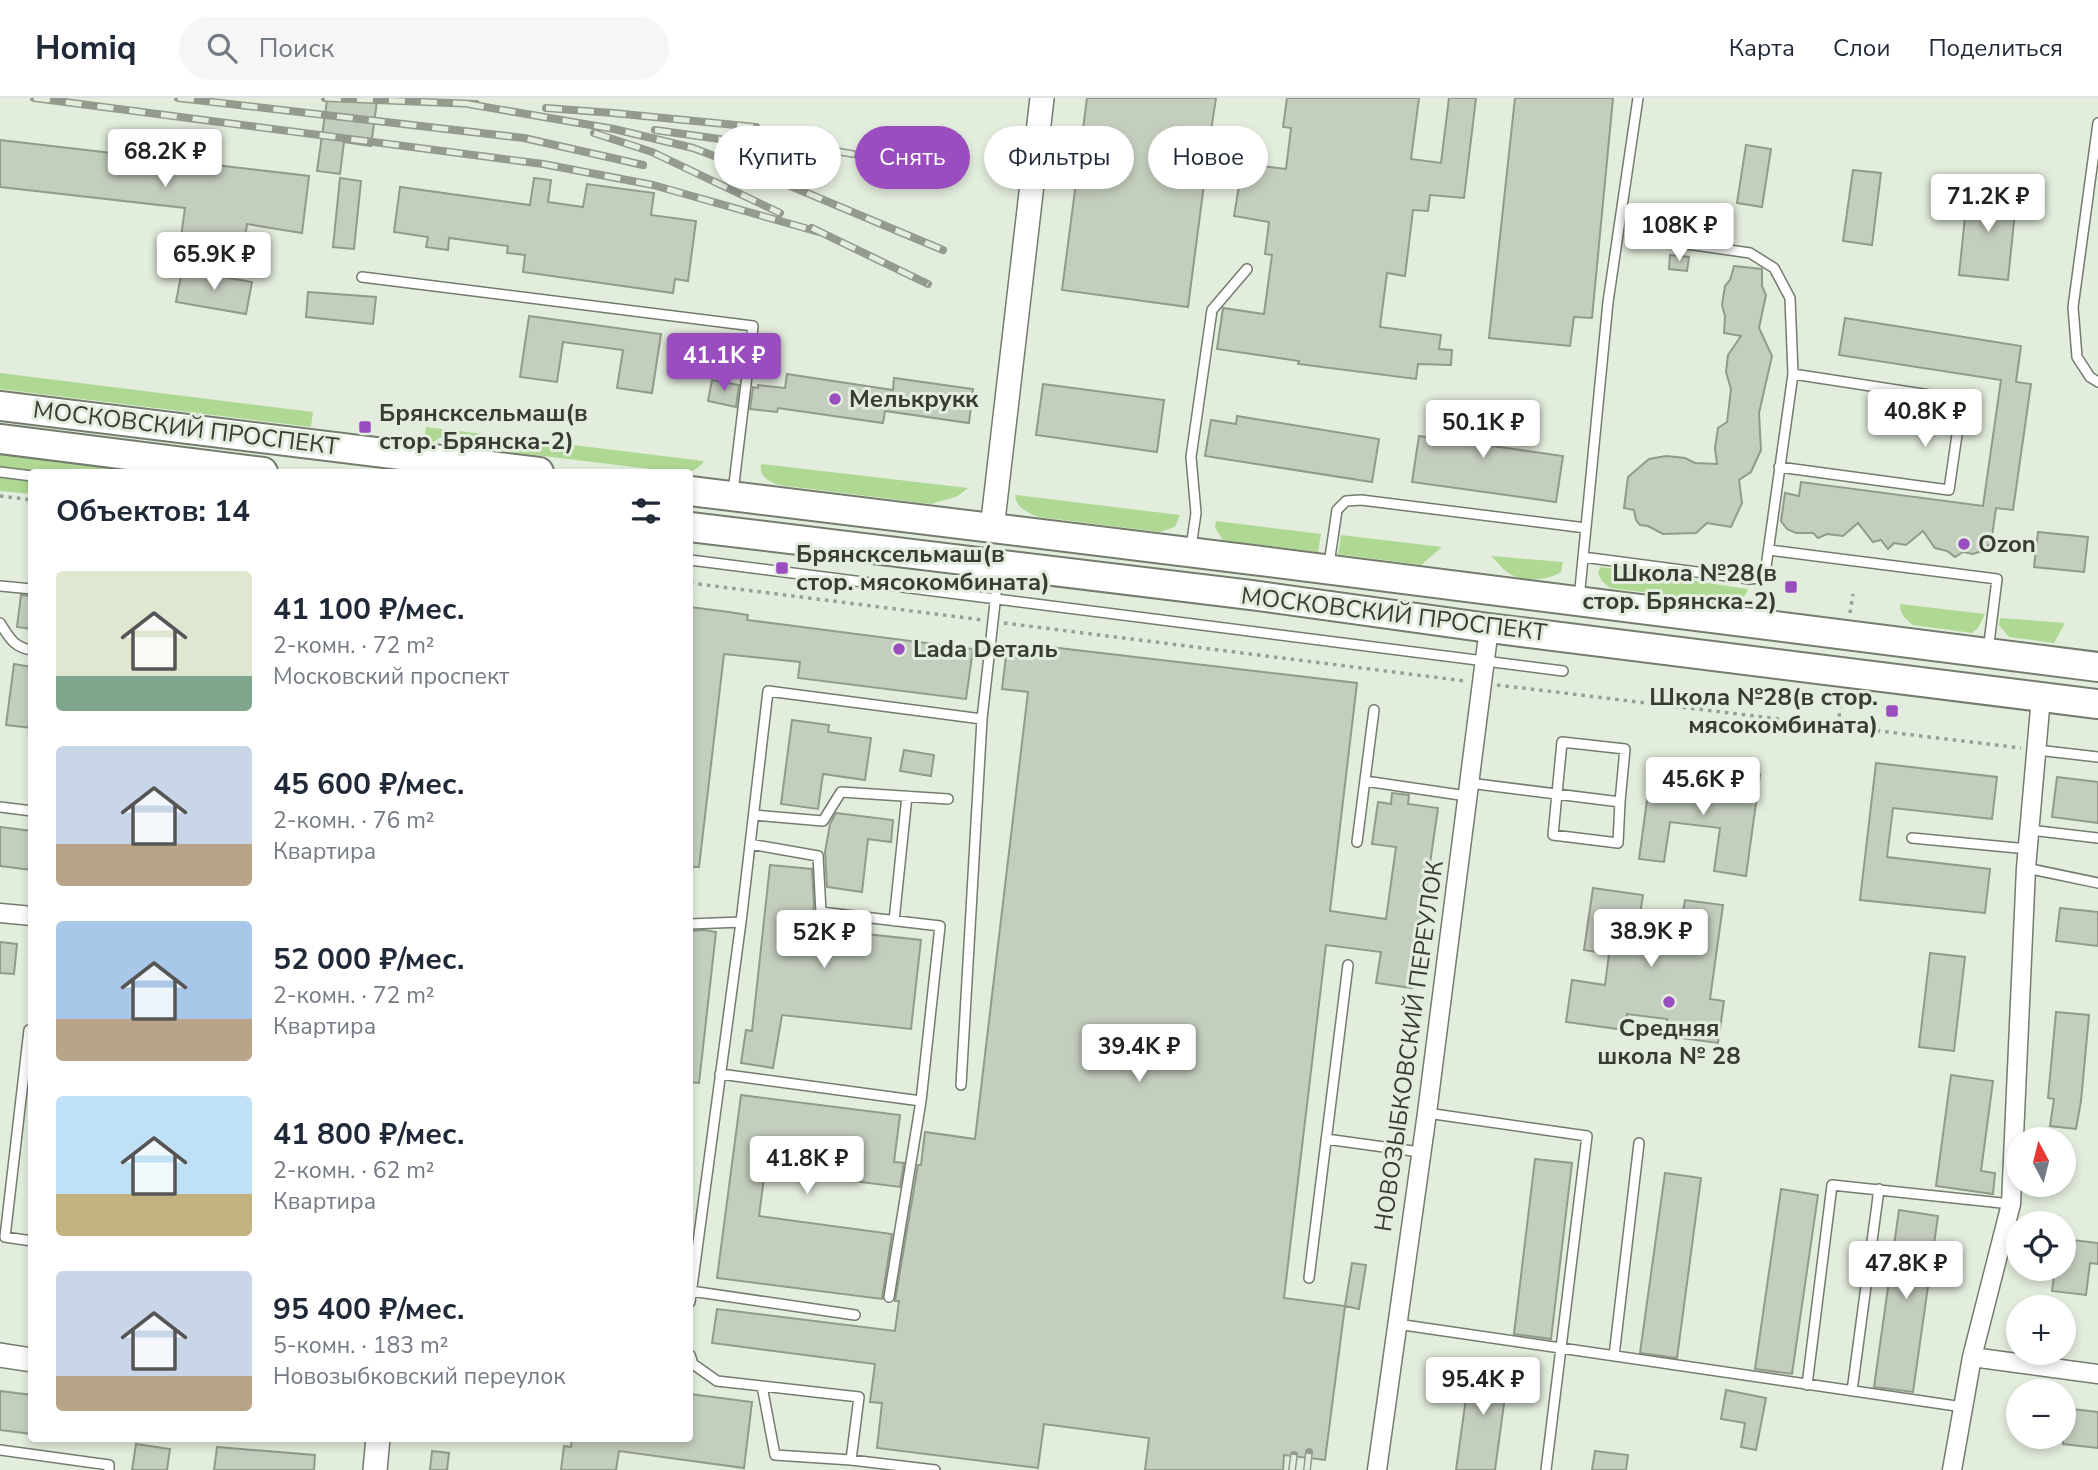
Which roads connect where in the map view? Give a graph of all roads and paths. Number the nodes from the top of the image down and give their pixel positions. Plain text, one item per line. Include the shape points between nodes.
1 (1042, 98) edge
2 (1638, 98) edge
3 (2098, 123) edge
4 (1666, 241) dead end
5 (1247, 269) dead end
6 (362, 277) dead end
7 (1793, 374) junction
8 (2098, 382) edge
9 (0, 406) edge
10 (0, 439) edge
11 (1779, 467) junction
12 (225, 469) edge
13 (491, 469) edge
14 (0, 472) edge
15 (28, 476) edge
16 (693, 491) edge
17 (0, 496) edge
18 (733, 497) junction
19 (28, 500) edge
20 (693, 527) edge
21 (1586, 527) junction
22 (992, 529) junction
23 (1769, 550) junction
24 (1190, 552) junction
25 (1583, 557) junction
26 (693, 560) edge
27 (999, 565) junction
28 (1329, 570) junction
29 (693, 583) edge
30 (0, 586) edge
31 (28, 589) edge
32 (1493, 590) junction
33 (995, 601) junction
34 (1578, 601) junction
35 (993, 622) junction
36 (0, 623) edge
37 (1489, 628) junction
38 (28, 650) edge
39 (1988, 653) junction
40 (1485, 662) junction
41 (2098, 667) edge
42 (1563, 671) dead end
43 (1482, 683) junction
44 (2041, 697) junction
45 (2098, 704) edge
46 (1374, 710) dead end
47 (982, 719) junction
48 (2037, 750) junction
49 (2098, 757) edge
50 (1365, 781) junction
51 (1468, 789) junction
52 (1557, 794) junction
53 (907, 796) junction
54 (948, 799) dead end
55 (1620, 802) junction
56 (0, 807) edge
57 (28, 810) edge
58 (754, 815) junction
59 (2030, 830) junction
60 (1912, 838) dead end
61 (2098, 838) edge
62 (1357, 842) dead end
63 (750, 844) junction
64 (2028, 849) junction
65 (2026, 868) junction
66 (2098, 883) edge
67 (0, 913) edge
68 (28, 916) edge
69 (894, 920) junction
70 (741, 922) junction
71 (693, 924) edge
72 (1348, 965) dead end
73 (28, 1039) edge
74 (720, 1074) junction
75 (961, 1085) dead end
76 (921, 1101) junction
77 (1427, 1113) junction
78 (1325, 1139) junction
79 (1639, 1143) dead end
80 (1420, 1152) junction
81 (1879, 1189) junction
82 (2011, 1204) junction
83 (28, 1240) edge
84 (693, 1251) edge
85 (1309, 1278) dead end
86 (693, 1292) edge
87 (889, 1297) dead end
88 (855, 1315) dead end
89 (1396, 1324) junction
90 (1563, 1348) junction
91 (0, 1355) edge
92 (1614, 1356) junction
93 (1972, 1357) junction
94 (28, 1359) edge
95 (693, 1364) edge
96 (2098, 1374) edge
97 (1807, 1385) junction
98 (762, 1386) junction
99 (1852, 1391) junction
100 (1963, 1407) junction
101 (378, 1442) edge
102 (0, 1450) edge
103 (851, 1460) junction
104 (108, 1470) edge
105 (375, 1470) edge
106 (935, 1470) edge
107 (1377, 1470) edge
108 (1546, 1470) edge
109 (1952, 1470) edge

1 - 22 street
2 - 21 lane via 1608,302
3 - 8 lane via 2073,307 2077,357
4 - 7 lane via 1751,253 1774,268 1790,298
5 - 24 lane via 1212,310 1191,457 1196,513
6 - 18 lane via 753,326
7 - 11 lane
7 - 11 lane via 1962,400 1950,490
9 - 13 main road, МОСКОВСКИЙ ПРОСПЕКТ
10 - 12 main road, МОСКОВСКИЙ ПРОСПЕКТ
11 - 23 lane
14 - 15 lane
16 - 18 main road, МОСКОВСКИЙ ПРОСПЕКТ
17 - 19 path
18 - 22 main road, МОСКОВСКИЙ ПРОСПЕКТ
20 - 27 main road, МОСКОВСКИЙ ПРОСПЕКТ
21 - 25 lane
21 - 28 lane via 1346,501 1337,510
22 - 24 main road, МОСКОВСКИЙ ПРОСПЕКТ
23 - 25 lane via 1765,574 1759,578
23 - 39 lane via 1997,579
24 - 28 main road, МОСКОВСКИЙ ПРОСПЕКТ
25 - 34 lane
26 - 33 lane
27 - 33 lane
27 - 37 main road, МОСКОВСКИЙ ПРОСПЕКТ
28 - 32 main road, МОСКОВСКИЙ ПРОСПЕКТ
29 - 35 path
30 - 31 lane
32 - 34 main road, МОСКОВСКИЙ ПРОСПЕКТ
32 - 37 main road
33 - 35 lane
33 - 40 lane
34 - 39 main road, МОСКОВСКИЙ ПРОСПЕКТ
35 - 43 path
35 - 47 lane
36 - 38 lane via 13,643
37 - 40 street, НОВОЗЫБКОВСКИЙ ПЕРЕУЛОК
37 - 44 main road, МОСКОВСКИЙ ПРОСПЕКТ
39 - 41 main road, МОСКОВСКИЙ ПРОСПЕКТ
40 - 42 lane
40 - 43 street, НОВОЗЫБКОВСКИЙ ПЕРЕУЛОК
43 - 48 path
43 - 51 street, НОВОЗЫБКОВСКИЙ ПЕРЕУЛОК
44 - 45 main road, МОСКОВСКИЙ ПРОСПЕКТ
44 - 48 street
46 - 50 lane
47 - 58 lane via 768,691
47 - 75 lane
48 - 49 lane
48 - 59 street
50 - 51 lane
50 - 62 lane
51 - 52 lane
51 - 77 street, НОВОЗЫБКОВСКИЙ ПЕРЕУЛОК
52 - 55 lane
52 - 55 lane via 1553,835 1618,843
52 - 55 lane via 1562,743 1625,749
53 - 54 lane
53 - 58 lane via 841,792 823,821
53 - 69 lane
56 - 57 lane
58 - 63 lane
59 - 61 lane
59 - 64 street
60 - 64 lane
63 - 69 lane via 818,856 821,912
63 - 70 lane
64 - 65 street
65 - 66 lane
65 - 82 street
67 - 68 street
69 - 76 lane via 940,926
70 - 71 lane
70 - 74 lane
72 - 78 lane
73 - 83 lane via 5,1237
74 - 76 lane
74 - 84 lane
76 - 87 lane
77 - 80 street, НОВОЗЫБКОВСКИЙ ПЕРЕУЛОК
77 - 90 lane via 1587,1136
78 - 80 lane
78 - 85 lane
79 - 92 lane
80 - 89 street, НОВОЗЫБКОВСКИЙ ПЕРЕУЛОК
81 - 82 lane
81 - 97 lane via 1832,1185
81 - 99 lane
82 - 93 street
86 - 88 lane
89 - 90 lane
89 - 107 street, НОВОЗЫБКОВСКИЙ ПЕРЕУЛОК
90 - 92 lane
90 - 108 lane
91 - 94 street
92 - 97 lane
93 - 96 street
93 - 100 street
95 - 98 lane via 717,1381
97 - 99 lane
98 - 103 lane via 775,1455
98 - 103 lane via 859,1397
99 - 100 lane
100 - 109 street
101 - 105 street
102 - 104 lane via 109,1465
103 - 106 lane

